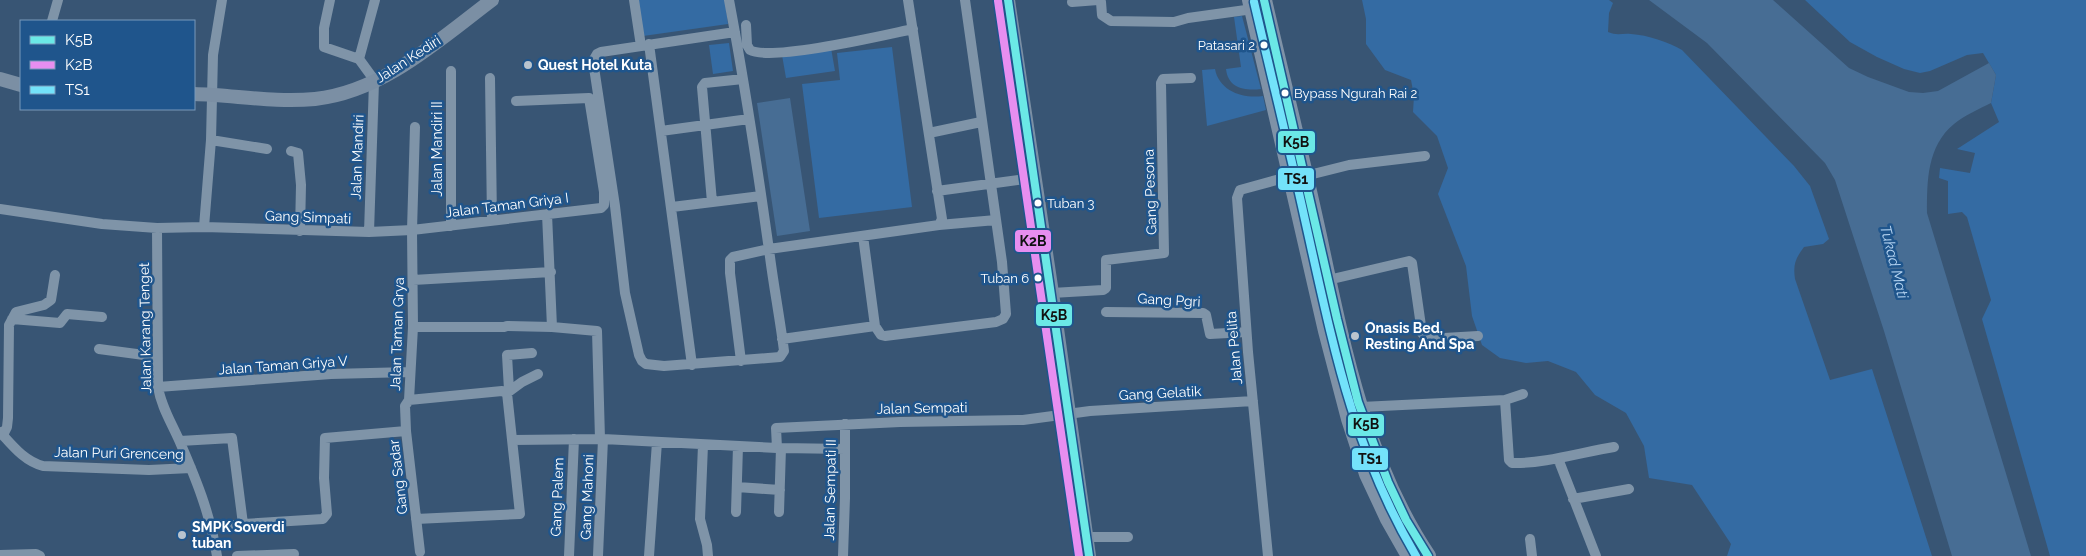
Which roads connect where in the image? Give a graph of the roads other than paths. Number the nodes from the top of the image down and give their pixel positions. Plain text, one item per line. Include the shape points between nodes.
1 (58, 0) edge
2 (222, 0) edge
3 (330, 0) edge
4 (375, 0) edge
5 (492, 0) edge
6 (634, 0) edge
7 (729, 0) edge
8 (908, 0) edge
9 (965, 0) edge
10 (1008, 0) edge
11 (1072, 2) dead end
12 (1256, 3) edge
13 (52, 20) edge
14 (746, 25) dead end
15 (913, 29) junction
16 (735, 32) junction
17 (645, 45) junction
18 (359, 59) junction
19 (451, 72) dead end
20 (490, 78) dead end
21 (1191, 78) dead end
22 (0, 79) edge
23 (743, 79) junction
24 (374, 82) junction
25 (20, 85) edge
26 (195, 94) edge
27 (212, 94) junction
28 (516, 101) dead end
29 (749, 120) junction
30 (981, 122) junction
31 (705, 125) junction
32 (415, 127) dead end
33 (661, 130) junction
34 (929, 134) junction
35 (210, 140) junction
36 (267, 149) dead end
37 (291, 151) dead end
38 (1425, 156) dead end
39 (1298, 176) junction
40 (1034, 178) junction
41 (991, 184) junction
42 (608, 191) junction
43 (937, 191) junction
44 (762, 196) junction
45 (712, 202) junction
46 (672, 207) junction
47 (0, 209) edge
48 (547, 214) junction
49 (492, 220) junction
50 (996, 220) junction
51 (939, 225) junction
52 (451, 226) junction
53 (204, 227) junction
54 (157, 228) junction
55 (412, 230) junction
56 (300, 231) junction
57 (369, 232) junction
58 (863, 236) junction
59 (769, 249) junction
60 (551, 272) junction
61 (55, 275) dead end
62 (413, 280) junction
63 (1328, 280) junction
64 (1052, 293) junction
65 (1106, 312) dead end
66 (102, 317) dead end
67 (12, 319) junction
68 (875, 326) junction
69 (413, 327) junction
70 (552, 327) junction
71 (1246, 332) junction
72 (1478, 336) dead end
73 (782, 339) junction
74 (99, 349) dead end
75 (532, 353) dead end
76 (158, 360) junction
77 (740, 361) junction
78 (692, 365) junction
79 (410, 372) junction
80 (538, 374) dead end
81 (158, 387) junction
82 (508, 391) junction
83 (1523, 394) dead end
84 (409, 400) junction
85 (1505, 400) junction
86 (1253, 401) junction
87 (1361, 407) junction
88 (1069, 413) junction
89 (845, 424) junction
90 (406, 431) junction
91 (1, 433) edge
92 (574, 439) junction
93 (601, 439) junction
94 (512, 440) junction
95 (180, 441) junction
96 (657, 442) junction
97 (703, 445) junction
98 (738, 446) junction
99 (1614, 447) dead end
100 (779, 448) junction
101 (845, 449) junction
102 (1556, 459) junction
103 (191, 468) junction
104 (737, 487) junction
105 (1629, 489) dead end
106 (780, 490) junction
107 (1573, 498) junction
108 (736, 512) dead end
109 (779, 512) dead end
110 (416, 518) junction
111 (243, 524) junction
112 (212, 526) junction
113 (1086, 537) junction
114 (1128, 537) dead end
115 (1530, 540) dead end
116 (420, 552) dead end
117 (294, 554) dead end
118 (0, 555) edge
119 (40, 556) edge
120 (217, 556) edge
121 (237, 556) edge
122 (569, 556) edge
123 (598, 556) edge
124 (650, 556) edge
125 (708, 556) edge
126 (842, 556) edge
127 (1089, 556) edge
128 (1268, 556) edge
129 (1409, 556) edge
130 (1428, 556) edge
131 (1532, 556) edge
132 (1596, 556) edge

1 - 13 street
2 - 27 street via 213,55
3 - 18 street via 324,47
4 - 18 street
5 - 24 main road, Jalan Kediri
6 - 17 street
7 - 16 street
8 - 15 street
9 - 30 street
10 - 40 main road
11 - 12 street via 1098,0 1102,15 1111,21 1174,22
12 - 39 highway
14 - 15 street via 747,45 750,50 763,54 819,48
15 - 34 street
16 - 17 street
16 - 23 street
17 - 33 street
17 - 42 street via 601,52 593,61
18 - 24 street
19 - 52 street, Jalan Mandiri II
20 - 49 street
21 - 64 street, Gang Pesona via 1169,78 1161,83 1164,253 1106,260 1106,288 1103,290
22 - 25 main road
23 - 29 street
23 - 31 street via 702,86
24 - 27 main road, Jalan Kediri via 314,99
24 - 57 street, Jalan Mandiri
26 - 27 main road, Jalan Kediri
27 - 35 street
28 - 42 street via 589,98
29 - 31 street
29 - 44 street
30 - 34 street
30 - 41 street
31 - 33 street
31 - 45 street
32 - 55 street, Jalan Taman Grya
33 - 46 street
34 - 43 street
35 - 36 street
35 - 53 street
37 - 56 street via 298,154
38 - 39 street via 1349,164
39 - 63 highway
39 - 71 street, Jalan Pelita via 1238,193
39 - 129 highway via 1326,331 1349,419 1368,474
40 - 41 street
40 - 64 main road
41 - 43 street
41 - 50 street
42 - 48 street, Jalan Taman Griya I via 601,208
42 - 78 street via 625,294 642,361 664,366
43 - 51 street via 942,219
44 - 45 street
44 - 59 street
45 - 46 street
46 - 78 street
47 - 54 street via 102,224
48 - 49 street, Jalan Taman Griya I
48 - 60 street
49 - 52 street, Jalan Taman Griya I
50 - 51 street
50 - 68 street via 1007,309 1003,319 885,336
51 - 58 street
52 - 55 street, Jalan Taman Griya I
53 - 54 street
53 - 56 street, Gang Simpati
54 - 76 street, Jalan Karang Tenget
55 - 57 street, Gang Simpati
55 - 62 street, Jalan Taman Grya
56 - 57 street, Gang Simpati
58 - 59 street
58 - 68 street
59 - 73 street
59 - 77 street via 742,253 730,260
60 - 62 street
60 - 70 street
61 - 67 street via 50,300 44,305 16,312
62 - 69 street, Jalan Taman Grya
63 - 72 street via 1409,261 1412,263 1422,333 1427,339
63 - 87 highway
64 - 88 main road
65 - 71 street, Gang Pgri via 1203,313 1210,334
66 - 67 street via 66,314 60,323
67 - 91 street via 9,324 8,418 7,427
68 - 73 street
69 - 70 street
69 - 79 street, Jalan Taman Grya
70 - 93 street, Gang Mahoni via 598,332
71 - 86 street, Jalan Pelita
73 - 77 street via 784,351 780,357
74 - 76 street
75 - 82 street via 507,355
76 - 81 street, Jalan Karang Tenget
77 - 78 street
79 - 81 street, Jalan Taman Griya V via 331,374
79 - 84 street, Jalan Taman Grya
80 - 82 street
81 - 95 street, Jalan Karang Tenget via 161,404
82 - 84 street, Jalan Taman Grya
82 - 94 street
83 - 85 street
84 - 90 street, Gang Sadar via 405,406
85 - 87 street
85 - 102 street via 1509,461
86 - 88 street, Gang Gelatik
86 - 128 street, Jalan Pelita
87 - 130 highway via 1390,490
88 - 89 street, Jalan Sempati via 1023,420
88 - 113 main road
89 - 100 street, Jalan Sempati via 776,428
89 - 101 street, Jalan Sempati II
90 - 110 street, Gang Sadar
90 - 111 street via 325,438 327,514 324,520
91 - 103 street, Jalan Puri Grenceng via 29,460 43,466 149,470
92 - 93 street
92 - 94 street
92 - 122 street, Gang Palem
93 - 96 street
93 - 123 street, Gang Mahoni
94 - 110 street via 520,514
95 - 103 street, Jalan Karang Tenget
95 - 111 street via 232,438
96 - 97 street
96 - 124 street
97 - 98 street
97 - 125 street via 700,518
98 - 100 street
98 - 104 street
99 - 102 street
100 - 101 street
100 - 106 street
101 - 126 street, Jalan Sempati II
102 - 107 street
103 - 112 street, Jalan Karang Tenget
104 - 106 street
104 - 108 street
105 - 107 street
106 - 109 street
107 - 132 street
110 - 116 street, Gang Sadar
111 - 112 street
112 - 120 street, Jalan Karang Tenget
113 - 114 street
113 - 127 main road
115 - 131 street
117 - 121 street
118 - 119 street

